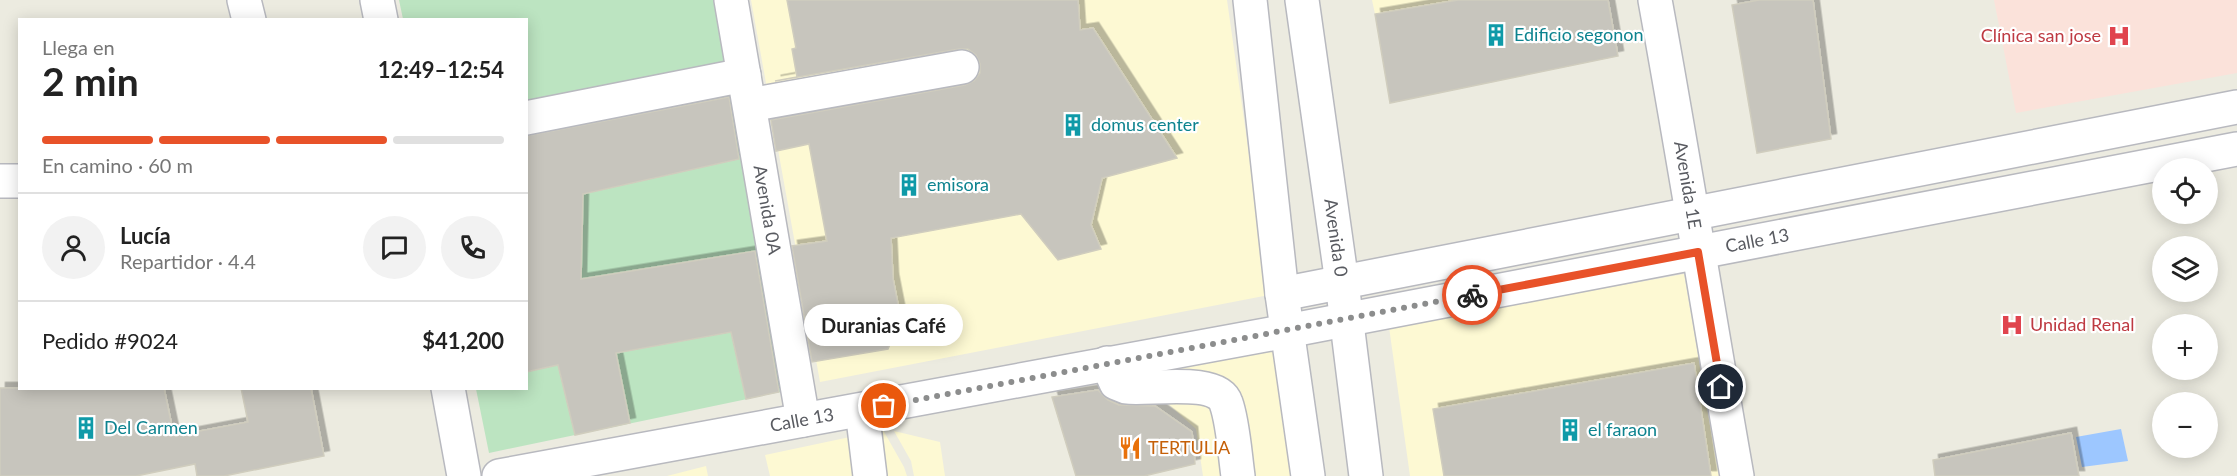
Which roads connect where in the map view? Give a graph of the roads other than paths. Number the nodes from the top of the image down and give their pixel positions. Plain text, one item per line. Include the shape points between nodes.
1 (244, 0) edge
2 (377, 0) edge
3 (731, 0) edge
4 (1250, 0) edge
5 (1302, 0) edge
6 (1655, 0) edge
7 (248, 18) edge
8 (381, 18) edge
9 (962, 67) dead end
10 (747, 90) junction
11 (2237, 107) edge
12 (528, 118) edge
13 (2237, 149) edge
14 (0, 181) edge
15 (18, 181) edge
16 (1694, 213) junction
17 (1698, 252) junction
18 (1342, 283) junction
19 (1282, 294) junction
20 (1347, 319) junction
21 (1287, 331) junction
22 (1107, 363) junction
23 (448, 390) edge
24 (862, 410) junction
25 (803, 420) junction
26 (464, 476) edge
27 (499, 476) edge
28 (870, 476) edge
29 (1238, 476) edge
30 (1308, 476) edge
31 (1366, 476) edge
32 (1737, 476) edge

1 - 7 street
2 - 8 street
3 - 10 street, Avenida 0A
4 - 19 street
5 - 18 street, Avenida 0
6 - 16 street, Avenida 1E
9 - 10 street
10 - 12 street
10 - 25 street, Avenida 0A
11 - 16 street
13 - 17 street, Calle 13
14 - 15 street
16 - 17 street, Avenida 1E
16 - 18 street
17 - 20 street, Calle 13
17 - 32 street, Avenida 1E
18 - 19 street
18 - 20 street, Avenida 0
19 - 21 street
20 - 21 street, Calle 13
20 - 31 street, Avenida 0
21 - 22 street, Calle 13
21 - 30 street
22 - 24 street, Calle 13
22 - 29 street via 1116,383 1126,387 1202,387 1216,391 1226,401
23 - 26 street
24 - 25 street, Calle 13
24 - 28 street
25 - 27 street, Calle 13

